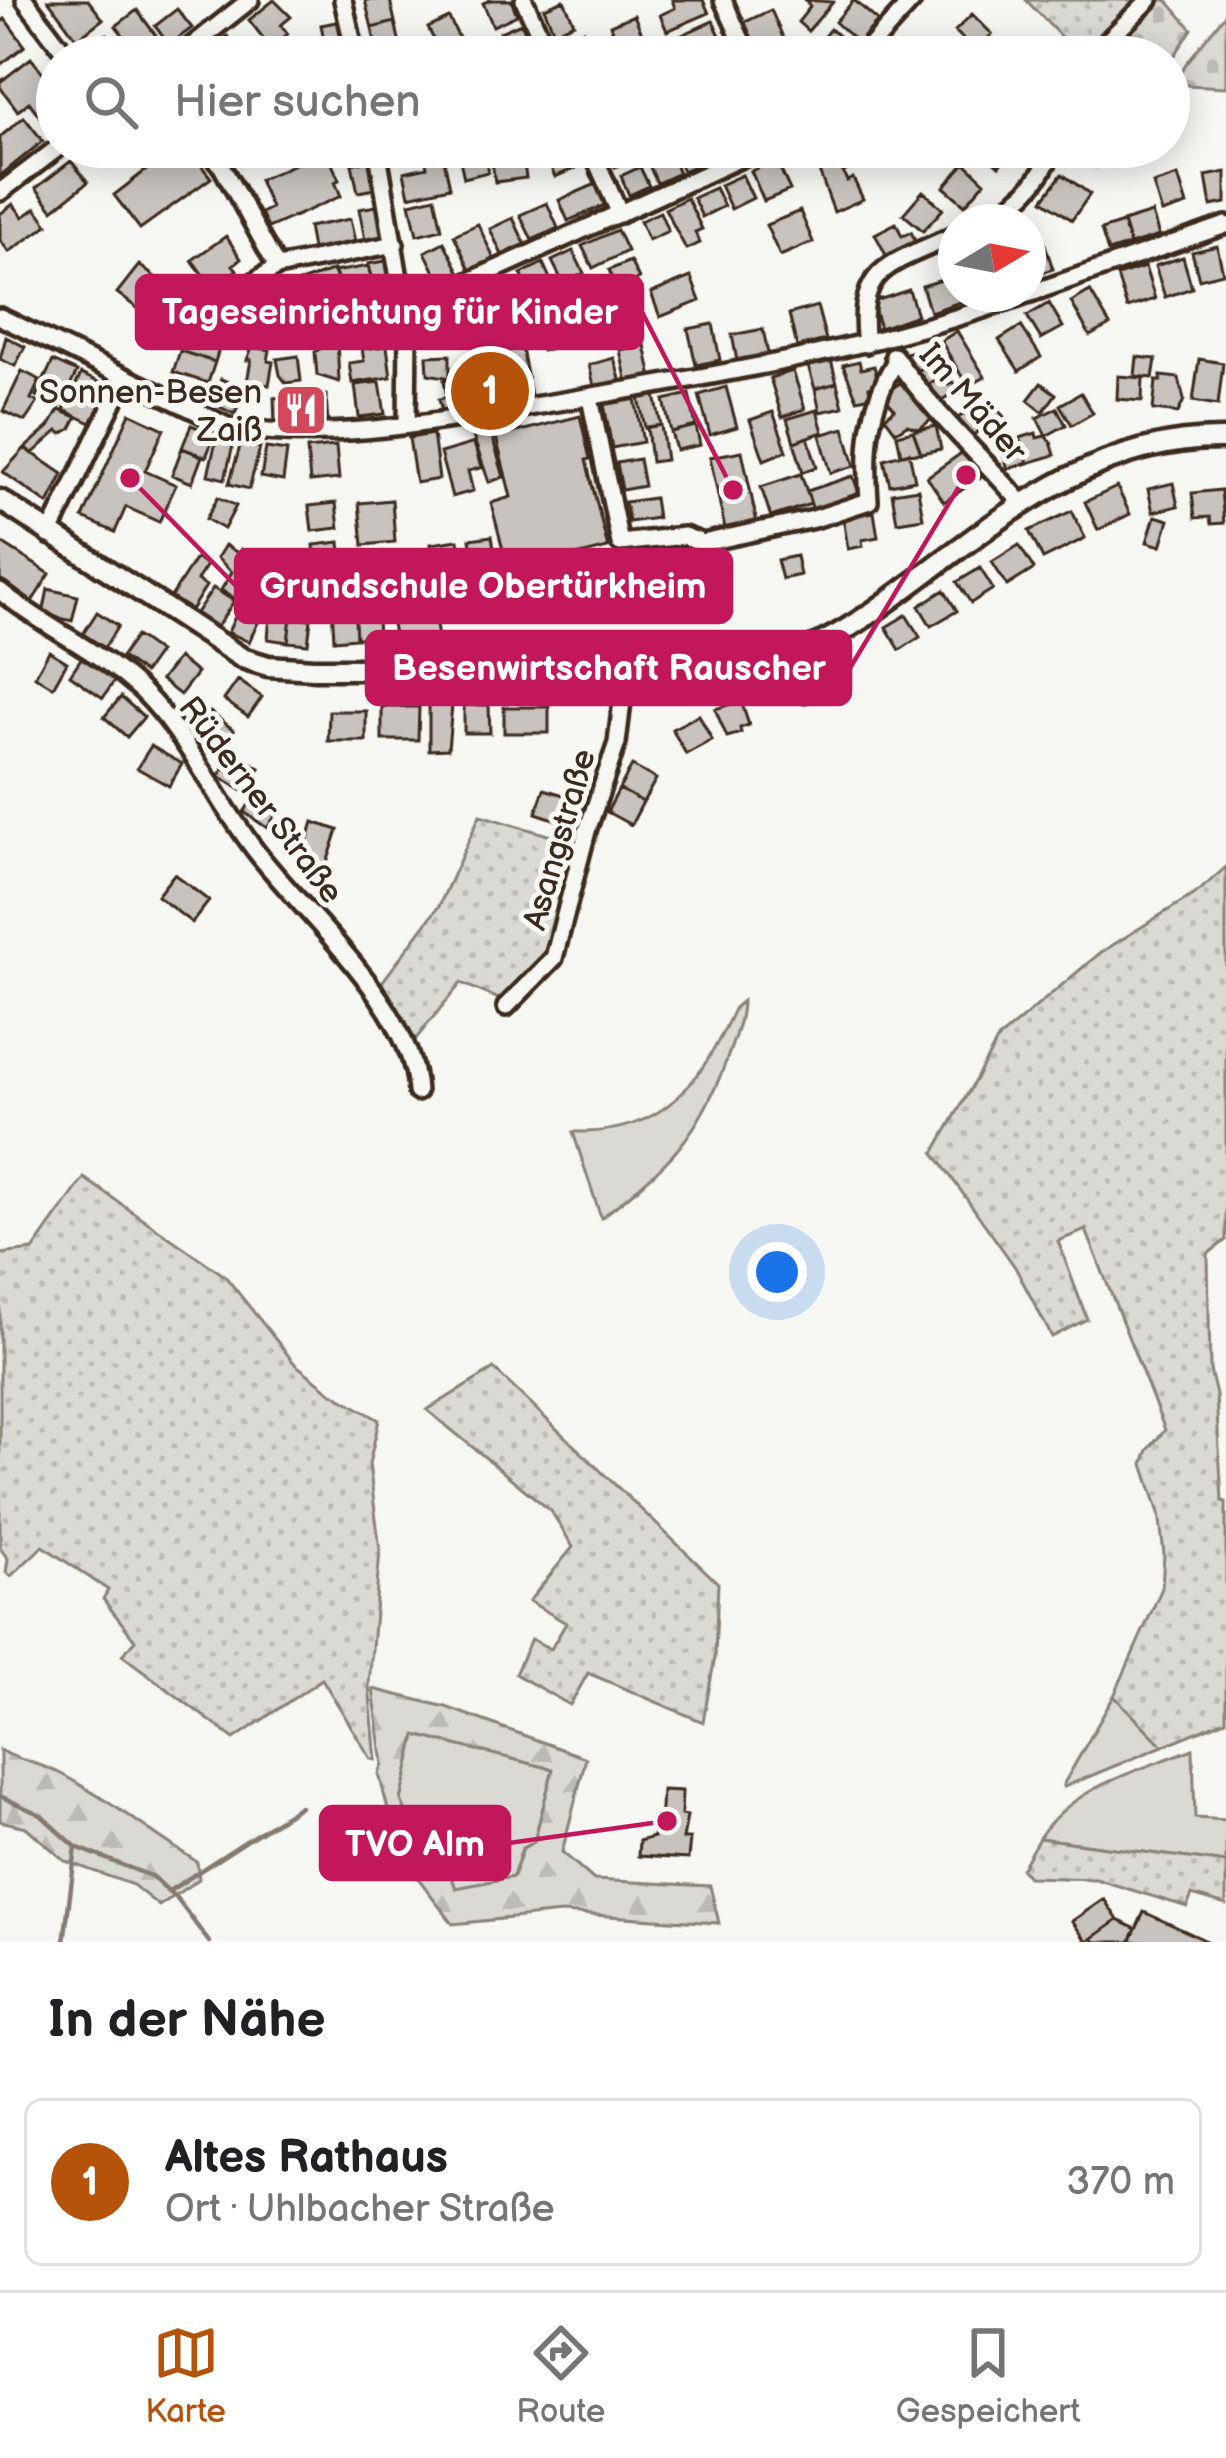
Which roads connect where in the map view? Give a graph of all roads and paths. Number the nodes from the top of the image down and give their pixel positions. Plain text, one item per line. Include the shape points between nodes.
1 (25, 0) edge
2 (250, 0) edge
3 (343, 0) edge
4 (524, 0) edge
5 (723, 0) edge
6 (913, 0) edge
7 (1148, 0) edge
8 (52, 36) edge
9 (205, 36) edge
10 (351, 36) edge
11 (540, 36) edge
12 (739, 36) edge
13 (880, 36) edge
14 (1111, 36) edge
15 (36, 165) edge
16 (223, 168) edge
17 (381, 168) edge
18 (599, 168) edge
19 (720, 168) edge
20 (1045, 168) edge
21 (0, 192) edge
22 (1011, 204) edge
23 (620, 214) junction
24 (1226, 225) edge
25 (938, 243) edge
26 (395, 244) junction
27 (277, 267) junction
28 (1046, 288) edge
29 (977, 312) edge
30 (0, 316) edge
31 (201, 316) dead end
32 (408, 332) junction
33 (875, 341) junction
34 (896, 360) junction
35 (125, 378) junction
36 (590, 398) junction
37 (406, 425) junction
38 (1226, 440) edge
39 (0, 500) edge
40 (1021, 502) junction
41 (49, 535) junction
42 (0, 591) edge
43 (626, 669) junction
44 (506, 1007) dead end
45 (417, 1092) dead end

1 - 8 street
2 - 9 street
3 - 10 street
4 - 11 street
5 - 12 street
6 - 13 street
7 - 14 street
15 - 21 street
16 - 27 street
17 - 26 street
18 - 23 street
19 - 23 street
20 - 22 street
23 - 32 street via 435,298
24 - 28 street
25 - 33 street via 872,280 862,313
26 - 27 street
26 - 32 street
27 - 31 street
29 - 33 street
30 - 35 street
32 - 37 street
33 - 34 street, Im Mäder
33 - 36 street
34 - 36 street via 868,426 869,501 703,543 684,536 620,543
34 - 40 street, Im Mäder
35 - 37 street via 241,429
35 - 41 street
36 - 37 street
38 - 40 street via 1128,453
39 - 41 street
40 - 43 street via 818,647 737,669
41 - 43 street via 242,658 268,666
42 - 45 street, Rüderner Straße via 121,672 172,724 254,849 373,987 406,1048
43 - 44 street, Asangstraße via 617,743 554,958

